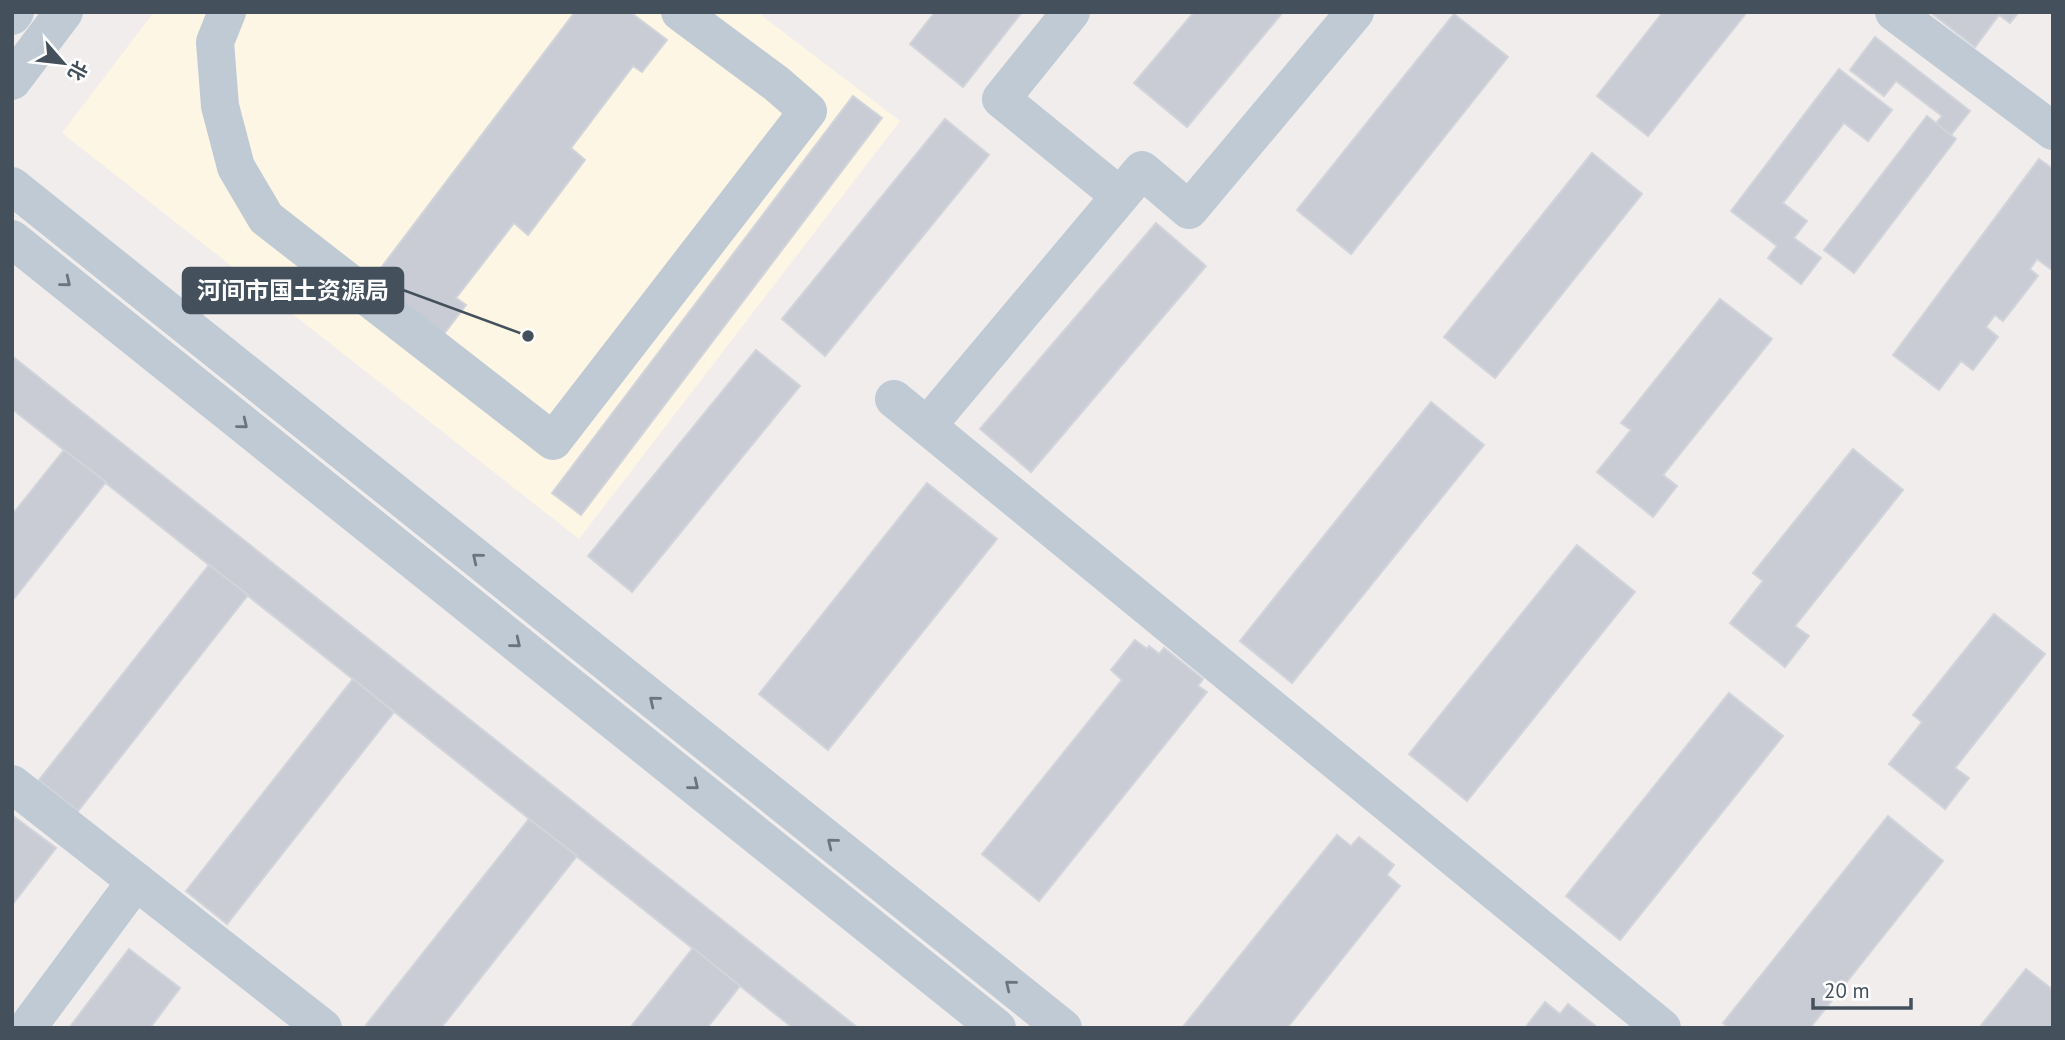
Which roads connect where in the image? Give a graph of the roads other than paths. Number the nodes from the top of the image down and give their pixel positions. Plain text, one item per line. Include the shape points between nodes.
1 (64, 12) edge
2 (227, 12) edge
3 (680, 12) edge
4 (1071, 12) edge
5 (1355, 12) edge
6 (1894, 12) edge
7 (12, 81) edge
8 (2053, 131) edge
9 (12, 186) edge
10 (1120, 196) junction
11 (12, 239) edge
12 (894, 399) dead end
13 (927, 426) junction
14 (12, 784) edge
15 (136, 881) junction
16 (319, 1026) edge
17 (27, 1028) edge
18 (997, 1028) edge
19 (1063, 1028) edge
20 (1662, 1028) edge

1 - 7 street
2 - 3 street via 215,42 220,106 236,167 265,218 552,441 808,111
4 - 10 street via 1000,99
5 - 10 street via 1189,210 1142,170
6 - 8 street
19 -> 9 street
10 - 13 street
11 -> 18 street
12 - 13 street
13 - 20 street
14 - 15 street
15 - 16 street
15 - 17 street

